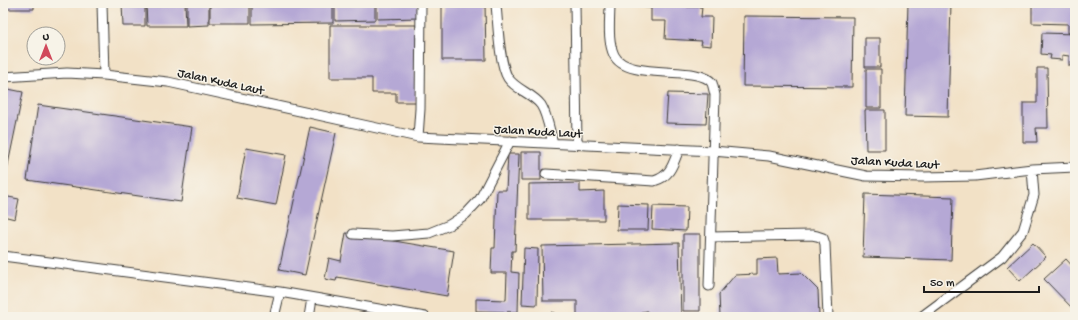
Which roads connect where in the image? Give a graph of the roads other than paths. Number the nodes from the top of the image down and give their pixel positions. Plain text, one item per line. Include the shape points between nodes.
1 (102, 3) edge
2 (421, 3) edge
3 (575, 3) edge
4 (610, 3) edge
5 (496, 5) dead end
6 (104, 75) junction
7 (3, 77) edge
8 (418, 137) junction
9 (510, 141) junction
10 (553, 143) junction
11 (577, 144) junction
12 (679, 149) junction
13 (714, 151) junction
14 (1075, 167) edge
15 (1032, 169) junction
16 (546, 174) dead end
17 (353, 234) dead end
18 (711, 237) junction
19 (3, 256) edge
20 (709, 286) dead end
21 (280, 292) junction
22 (312, 298) junction
23 (274, 317) edge
24 (309, 317) edge
25 (425, 317) edge
26 (828, 317) edge
27 (921, 317) edge

1 - 6 lane
2 - 8 lane
3 - 11 lane
4 - 13 lane via 610,44 621,64 632,68 694,74 706,77 711,82 715,95
5 - 10 lane via 503,68 508,79 517,88 541,105
6 - 7 lane, Jalan Kuda Laut via 67,73
6 - 8 lane, Jalan Kuda Laut via 168,82
8 - 9 lane, Jalan Kuda Laut
9 - 10 lane, Jalan Kuda Laut
9 - 17 lane via 480,199 466,214 449,225 429,233 392,236
10 - 11 lane, Jalan Kuda Laut
11 - 12 lane, Jalan Kuda Laut
12 - 13 lane, Jalan Kuda Laut
12 - 16 lane via 669,173 654,181
13 - 15 lane, Jalan Kuda Laut via 769,156 866,176 975,176
13 - 18 lane
14 - 15 lane, Jalan Kuda Laut
15 - 27 lane via 1034,195 1023,231 1002,257
18 - 20 lane
18 - 26 lane via 812,235 822,238 825,244
19 - 21 lane
21 - 22 lane
21 - 23 lane
22 - 24 lane
22 - 25 lane

